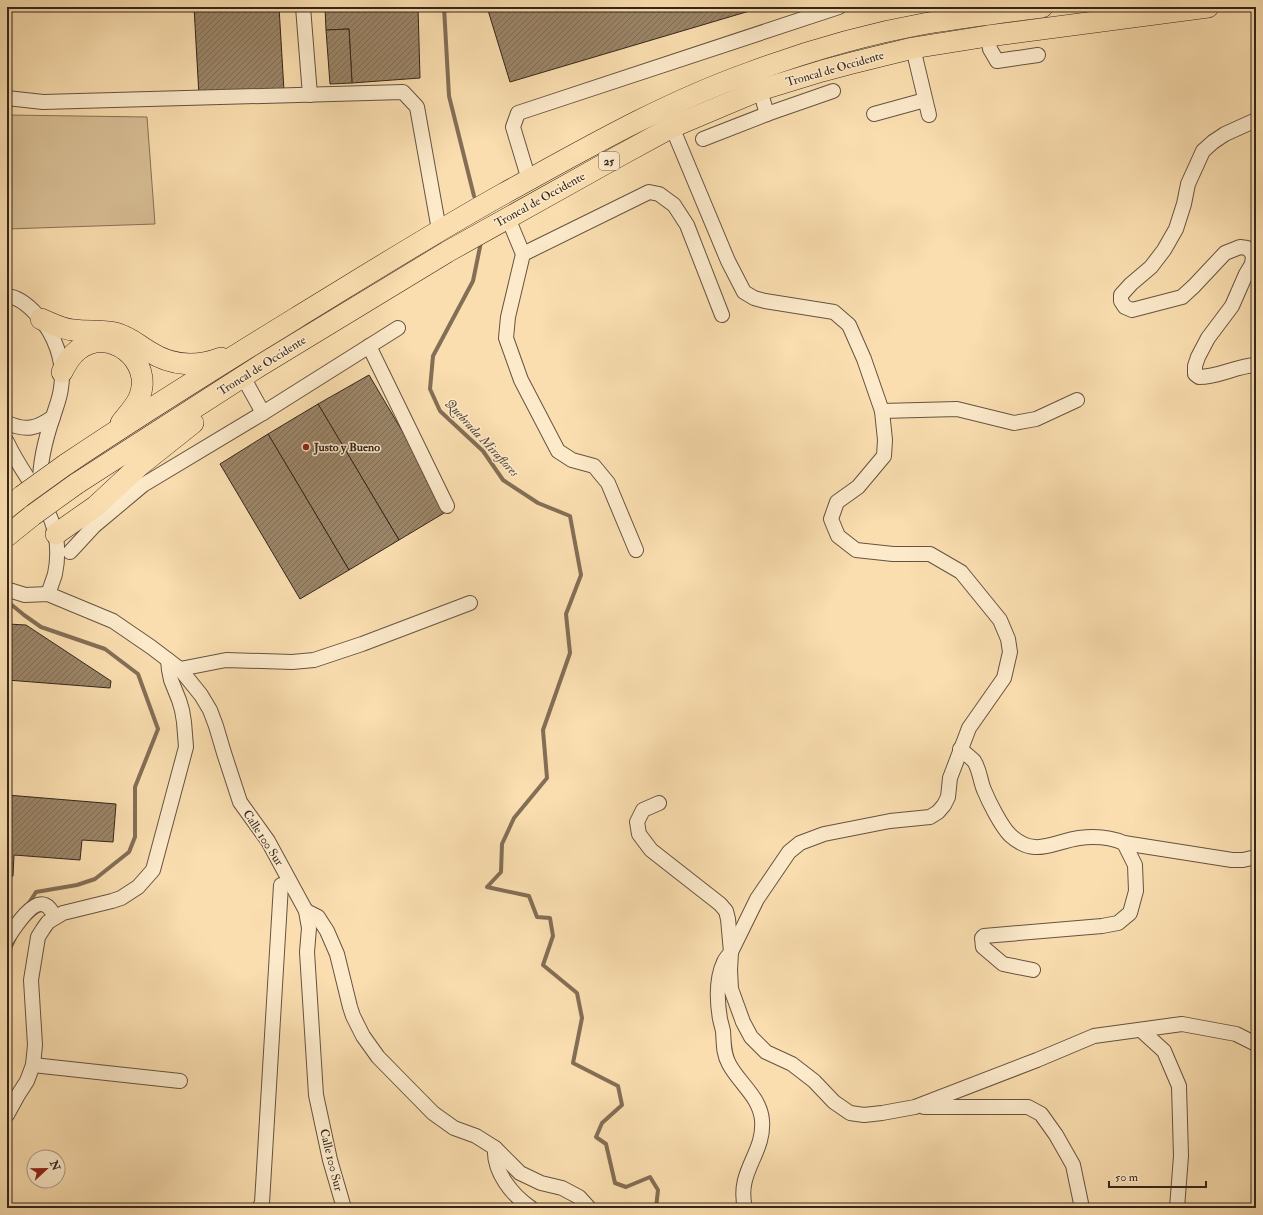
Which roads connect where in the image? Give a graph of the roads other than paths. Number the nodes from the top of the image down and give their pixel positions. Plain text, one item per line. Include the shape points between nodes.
1 (303, 7) edge
2 (840, 7) edge
3 (1042, 7) edge
4 (1208, 7) edge
5 (988, 36) junction
6 (913, 48) junction
7 (1038, 55) dead end
8 (760, 90) junction
9 (833, 91) dead end
10 (310, 96) junction
11 (7, 98) edge
12 (925, 100) junction
13 (767, 114) junction
14 (874, 114) dead end
15 (929, 115) dead end
16 (1256, 120) edge
17 (672, 127) junction
18 (703, 139) dead end
19 (529, 180) junction
20 (508, 218) junction
21 (439, 230) junction
22 (523, 254) junction
23 (7, 285) edge
24 (7, 296) edge
25 (22, 301) junction
26 (722, 315) dead end
27 (41, 319) junction
28 (336, 320) junction
29 (398, 328) dead end
30 (252, 345) junction
31 (369, 346) junction
32 (1256, 365) edge
33 (62, 372) junction
34 (247, 384) junction
35 (1077, 400) dead end
36 (882, 411) junction
37 (263, 413) junction
38 (53, 417) junction
39 (7, 423) edge
40 (115, 431) junction
41 (7, 442) edge
42 (26, 504) edge
43 (447, 506) dead end
44 (56, 534) junction
45 (7, 536) edge
46 (636, 550) dead end
47 (70, 552) dead end
48 (7, 591) edge
49 (48, 594) junction
50 (470, 603) dead end
51 (168, 660) junction
52 (180, 669) junction
53 (960, 749) junction
54 (659, 803) dead end
55 (1124, 843) junction
56 (1256, 857) edge
57 (281, 885) dead end
58 (306, 911) junction
59 (55, 917) junction
60 (7, 939) edge
61 (731, 952) junction
62 (1033, 970) dead end
63 (1141, 1030) junction
64 (1256, 1044) edge
65 (33, 1065) junction
66 (180, 1082) dead end
67 (916, 1107) junction
68 (7, 1115) edge
69 (495, 1148) junction
70 (259, 1208) edge
71 (344, 1208) edge
72 (532, 1208) edge
73 (589, 1208) edge
74 (745, 1208) edge
75 (1082, 1208) edge
76 (1178, 1208) edge

1 - 10 street
2 - 19 street via 518,113 513,127
3 - 19 highway, Troncal de Occidente / 25 via 920,25 787,59 661,109
4 - 5 highway, Troncal de Occidente / 25
5 - 6 highway, Troncal de Occidente / 25
5 - 7 street via 990,49 997,61
6 - 8 highway, Troncal de Occidente / 25
6 - 12 street
8 - 13 street
8 - 17 highway, Troncal de Occidente / 25
9 - 13 street
10 - 11 street via 43,102
10 - 21 street via 403,92 417,107
12 - 14 street
12 - 15 street
13 - 18 street
16 - 32 street via 1225,134 1203,151 1188,184 1176,229 1151,267 1121,295 1125,307 1132,310 1182,297 1225,253 1240,247 1246,248 1251,252 1252,264 1232,306 1208,338 1198,357 1195,374 1199,378 1210,377
17 - 20 highway, Troncal de Occidente / 25
17 - 36 street via 728,261 744,292 765,301 834,312 849,325
19 - 21 highway, Troncal de Occidente / 25
20 - 22 street
20 - 28 highway, Troncal de Occidente / 25
21 - 30 highway, Troncal de Occidente / 25
22 - 26 street via 649,192 659,194 674,205 687,225
22 - 46 street via 508,317 506,338 521,380 558,451 572,460 594,466 608,483
23 - 25 street
24 - 25 street
25 - 27 street
27 - 30 highway via 71,330 116,334 139,343 162,359 190,365 219,359
27 - 33 street via 56,343
28 - 34 highway
28 - 42 highway, Troncal de Occidente / 25, bridge via 260,365 76,484
29 - 31 street
30 - 40 highway, Troncal de Occidente / 25
31 - 37 street
31 - 43 street
33 - 38 street
33 - 40 highway via 71,355 79,348 90,344 112,343 133,357 140,370 142,386 139,398
34 - 37 street
34 - 44 highway via 180,433 96,506
35 - 36 street via 1036,419 1014,423 957,409
36 - 53 street via 884,456 858,487 837,502 831,519 838,536 856,550 930,554 961,572 1000,620 1010,652 1004,678 969,728
37 - 47 street via 143,485 94,526
38 - 39 street via 31,428
38 - 42 street via 40,474
40 - 42 highway, Troncal de Occidente / 25, bridge via 65,465
41 - 42 street
42 - 44 street via 50,515
42 - 45 highway, Troncal de Occidente / 25
44 - 49 street via 57,555
48 - 49 street, Calle 100 Sur via 25,595
49 - 51 street, Calle 100 Sur via 113,621
50 - 52 street via 314,660 226,660
51 - 52 street, Calle 100 Sur
51 - 59 street via 171,680 182,710 186,747 153,870 138,887 121,898
52 - 58 street, Calle 100 Sur via 210,710 240,802 268,841
53 - 55 street via 978,768 983,790 1003,828 1017,841 1035,848 1045,848 1079,838 1114,839
53 - 61 street via 950,778 948,797 938,812 930,817 824,834 800,843 789,852 757,899
54 - 61 street via 643,810 637,822 638,834 651,850 726,911
55 - 56 street via 1232,860
55 - 62 street via 1135,865 1136,891 1130,913 1118,923 982,938 983,947 1003,964
57 - 70 street via 262,1203
58 - 69 street via 318,917 327,931 337,954 353,1016 378,1057 433,1113 454,1128
58 - 71 street, Calle 100 Sur via 309,928 307,952 316,1095 330,1160
59 - 60 street via 46,905 40,904 21,918
59 - 65 street via 38,937 31,980 35,1045
61 - 67 street via 731,989 751,1037 766,1052 792,1064 850,1113 864,1115
61 - 74 street via 724,962 719,982 718,1004 724,1054 757,1101 762,1115 760,1141 745,1176
63 - 64 street via 1182,1024 1236,1034
63 - 67 street via 1094,1036
63 - 76 street via 1164,1052 1179,1086 1181,1156
65 - 66 street
65 - 68 street via 27,1081
67 - 75 street via 1028,1107 1041,1114 1073,1165
69 - 72 street via 504,1179 510,1189
69 - 73 street via 520,1173 541,1183 562,1188 579,1197

